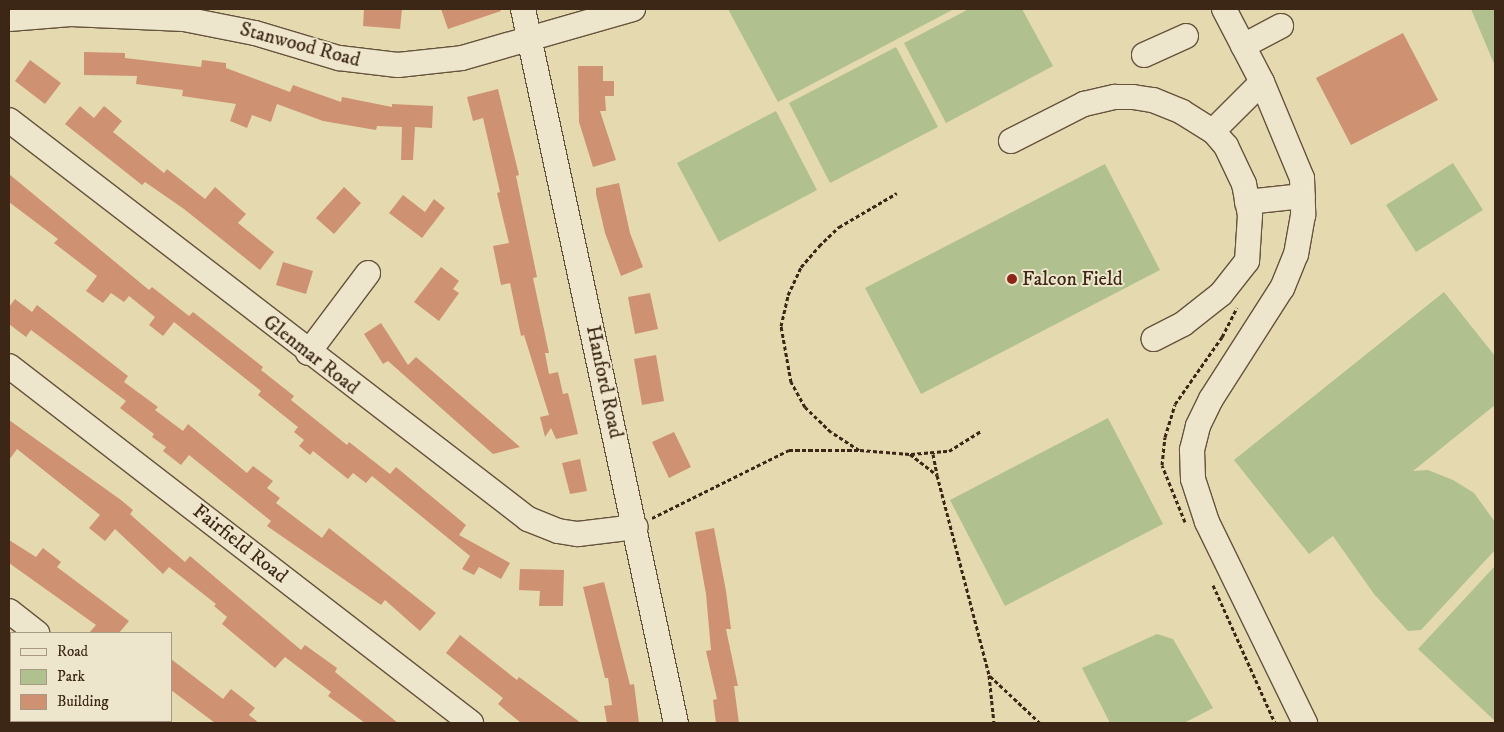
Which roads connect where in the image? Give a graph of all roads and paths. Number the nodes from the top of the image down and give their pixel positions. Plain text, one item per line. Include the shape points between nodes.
1 (523, 9) edge
2 (633, 9) edge
3 (1224, 9) edge
4 (608, 13) edge
5 (9, 18) edge
6 (1281, 26) dead end
7 (1186, 36) dead end
8 (530, 41) junction
9 (1243, 46) junction
10 (1144, 56) dead end
11 (1262, 82) junction
12 (9, 120) edge
13 (1213, 131) junction
14 (1011, 141) dead end
15 (897, 193) dead end
16 (1303, 196) junction
17 (1248, 202) junction
18 (368, 273) dead end
19 (1154, 339) dead end
20 (308, 353) junction
21 (9, 366) edge
22 (981, 431) dead end
23 (860, 450) junction
24 (910, 454) junction
25 (933, 454) junction
26 (937, 475) junction
27 (636, 527) junction
28 (9, 611) edge
29 (36, 632) edge
30 (990, 675) junction
31 (471, 723) edge
32 (676, 723) edge
33 (994, 723) edge
34 (1040, 723) edge
35 (1305, 723) edge

1 - 8 street, Hanford Road
2 - 4 street, Stanwood Road
3 - 9 street
4 - 8 street, Stanwood Road
5 - 8 street, Stanwood Road via 71,14 184,19 255,32 339,58 398,65 462,58
6 - 9 street
7 - 10 street
8 - 27 street, Hanford Road
9 - 11 street
11 - 13 street
11 - 16 street via 1303,182
12 - 20 street, Glenmar Road
13 - 14 street via 1182,112 1153,100 1115,96 1084,104
13 - 17 street via 1233,158
15 - 23 path via 838,227 819,246 798,274 788,295 781,326 791,382 804,406 831,432
16 - 17 street
16 - 35 street via 1301,231 1288,275 1210,399 1198,426 1191,462 1195,492 1206,522
17 - 19 street via 1247,261 1221,294 1183,324
18 - 20 street
20 - 27 street, Glenmar Road via 528,520 558,531 578,534
21 - 31 street, Fairfield Road
22 - 25 path via 949,450
23 - 24 path
23 - 27 path via 789,450
24 - 25 path
24 - 26 path
25 - 26 path
26 - 30 path
27 - 32 street, Hanford Road
28 - 29 street
30 - 33 path
30 - 34 path

